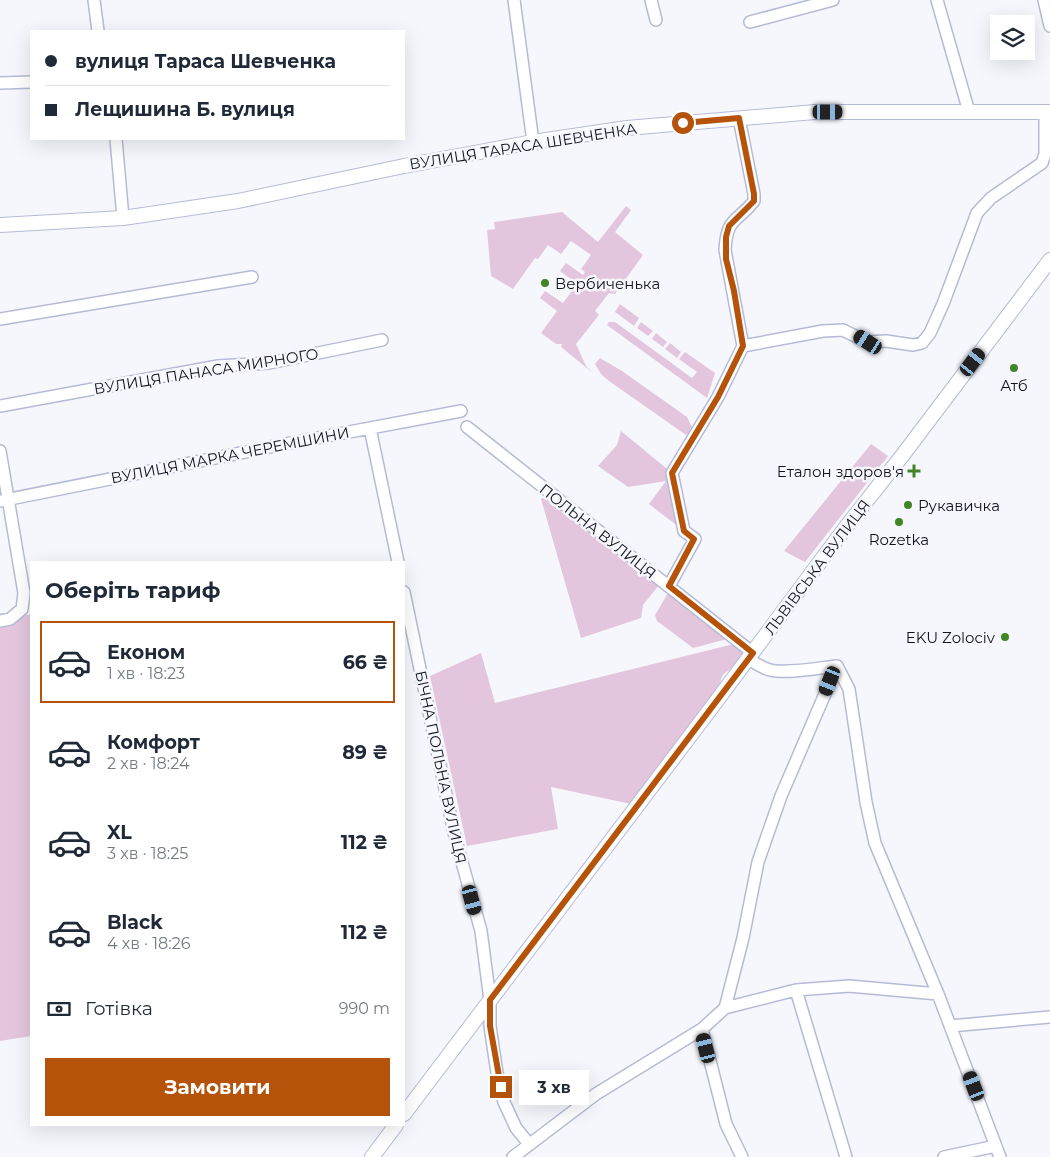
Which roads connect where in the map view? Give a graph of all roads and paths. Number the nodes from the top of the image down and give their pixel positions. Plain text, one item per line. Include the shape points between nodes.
1 (94, 0) edge
2 (514, 0) edge
3 (651, 0) edge
4 (833, 0) edge
5 (937, 0) edge
6 (1044, 0) edge
7 (656, 20) dead end
8 (750, 22) dead end
9 (1050, 26) edge
10 (98, 30) edge
11 (30, 82) edge
12 (0, 83) edge
13 (969, 112) junction
14 (1047, 112) edge
15 (739, 118) junction
16 (116, 140) edge
17 (533, 142) junction
18 (123, 218) junction
19 (0, 225) edge
20 (1050, 260) edge
21 (252, 277) dead end
22 (0, 319) edge
23 (382, 340) dead end
24 (743, 346) junction
25 (0, 406) edge
26 (461, 411) dead end
27 (467, 427) dead end
28 (370, 428) junction
29 (0, 451) edge
30 (4, 500) edge
31 (398, 561) edge
32 (669, 586) junction
33 (405, 597) edge
34 (0, 621) edge
35 (751, 656) junction
36 (837, 666) junction
37 (796, 990) junction
38 (938, 994) junction
39 (490, 1000) junction
40 (725, 1008) junction
41 (1050, 1017) edge
42 (950, 1026) junction
43 (702, 1028) junction
44 (405, 1113) edge
45 (395, 1126) edge
46 (529, 1144) junction
47 (998, 1152) edge
48 (372, 1157) edge
49 (513, 1157) edge
50 (742, 1157) edge
51 (846, 1157) edge
52 (944, 1157) edge

1 - 10 street
2 - 17 street
3 - 7 street
4 - 8 street
5 - 13 street
6 - 9 street
11 - 12 street
13 - 14 main road, ВУЛИЦЯ ТАРАСА ШЕВЧЕНКА
13 - 15 main road, ВУЛИЦЯ ТАРАСА ШЕВЧЕНКА via 815,112
14 - 24 street via 1042,163 991,198 977,213 943,304 922,343 868,342 843,330
15 - 17 main road, ВУЛИЦЯ ТАРАСА ШЕВЧЕНКА via 627,128
15 - 24 street via 754,201 729,226 725,250
16 - 18 street
17 - 18 main road, ВУЛИЦЯ ТАРАСА ШЕВЧЕНКА via 238,201
18 - 19 main road, ВУЛИЦЯ ТАРАСА ШЕВЧЕНКА
20 - 35 main road, ЛЬВІВСЬКА ВУЛИЦЯ
21 - 22 street
23 - 25 street, ВУЛИЦЯ ПАНАСА МИРНОГО via 269,363 218,366
24 - 32 street via 718,397 672,473 684,531 694,539
26 - 28 street, ВУЛИЦЯ МАРКА ЧЕРЕМШИНИ
27 - 32 street, ПОЛЬНА ВУЛИЦЯ
28 - 30 street, ВУЛИЦЯ МАРКА ЧЕРЕМШИНИ
28 - 31 street
29 - 30 street
30 - 34 street via 24,593 22,609 10,619
32 - 35 street, ПОЛЬНА ВУЛИЦЯ
33 - 39 street, БІЧНА ПОЛЬНА ВУЛИЦЯ via 455,837 481,931
35 - 36 street, ПОЛЬНА ВУЛИЦЯ via 761,667 781,671
35 - 39 main road, ЛЬВІВСЬКА ВУЛИЦЯ
36 - 38 street via 849,689 875,843
36 - 40 street via 781,796 758,862
37 - 38 street via 849,986
37 - 40 street
37 - 51 street
38 - 42 street
39 - 44 main road, ЛЬВІВСЬКА ВУЛИЦЯ
39 - 46 street, БІЧНА ПОЛЬНА ВУЛИЦЯ via 490,1026 504,1102 516,1128
40 - 43 street
41 - 42 street
42 - 47 street
43 - 46 street via 596,1094
43 - 50 street via 726,1124
45 - 48 main road
46 - 49 street
47 - 52 street

